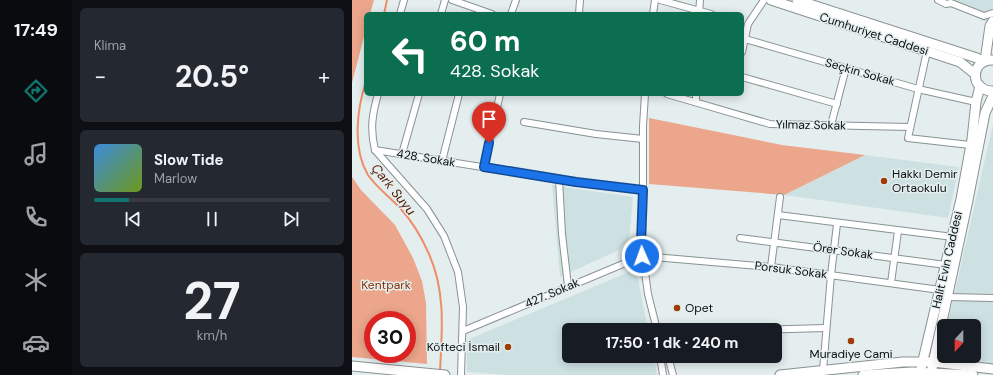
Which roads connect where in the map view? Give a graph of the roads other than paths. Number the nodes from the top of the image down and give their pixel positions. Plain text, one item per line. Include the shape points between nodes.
1 (404, 0) edge
2 (444, 0) edge
3 (452, 0) edge
4 (516, 0) edge
5 (580, 0) edge
6 (655, 0) edge
7 (660, 0) edge
8 (700, 0) edge
9 (764, 0) edge
10 (771, 0) edge
11 (797, 0) edge
12 (938, 0) edge
13 (466, 2) edge
14 (952, 2) edge
15 (401, 12) edge
16 (441, 12) edge
17 (482, 12) edge
18 (512, 12) edge
19 (579, 12) edge
20 (653, 12) edge
21 (699, 12) edge
22 (993, 13) edge
23 (993, 21) edge
24 (745, 24) edge
25 (745, 39) junction
26 (744, 43) edge
27 (927, 51) junction
28 (987, 61) edge
29 (846, 68) junction
30 (975, 74) junction
31 (744, 78) edge
32 (980, 86) junction
33 (918, 89) junction
34 (993, 91) edge
35 (377, 96) edge
36 (418, 96) edge
37 (458, 96) edge
38 (500, 96) edge
39 (645, 96) edge
40 (674, 96) edge
41 (696, 96) edge
42 (993, 96) edge
43 (696, 102) junction
44 (976, 102) junction
45 (837, 104) junction
46 (524, 122) dead end
47 (831, 125) junction
48 (910, 127) junction
49 (643, 139) junction
50 (970, 145) junction
51 (375, 150) junction
52 (402, 154) junction
53 (442, 161) junction
54 (484, 167) junction
55 (559, 179) junction
56 (643, 190) junction
57 (780, 197) dead end
58 (778, 215) junction
59 (837, 224) junction
60 (898, 231) junction
61 (952, 237) junction
62 (740, 238) dead end
63 (774, 242) junction
64 (834, 250) junction
65 (642, 256) junction
66 (894, 258) junction
67 (946, 265) junction
68 (771, 267) junction
69 (831, 275) junction
70 (891, 283) junction
71 (568, 286) junction
72 (942, 295) junction
73 (993, 298) edge
74 (656, 323) edge
75 (826, 328) junction
76 (782, 329) edge
77 (463, 331) junction
78 (922, 362) junction
79 (933, 362) junction
80 (661, 363) edge
81 (670, 363) edge
82 (352, 366) edge
83 (993, 369) edge
84 (823, 370) junction
85 (920, 372) junction
86 (931, 373) junction
87 (902, 374) edge
88 (445, 375) edge
89 (461, 375) edge
90 (663, 375) edge
91 (673, 375) edge
92 (780, 375) edge
93 (863, 375) edge
94 (973, 375) edge

1 - 15 street
2 - 16 street
3 - 13 street
4 - 18 street
5 - 19 street
6 - 20 street
7 - 21 street
8 - 21 street
9 - 24 street
10 - 27 main road, Cumhuriyet Caddesi
11 - 28 main road, Cumhuriyet Caddesi
12 - 14 street via 946,4
13 - 17 street
14 - 22 street via 984,16
23 - 28 main road via 990,26
24 - 25 street
25 - 26 street
25 - 29 street, Seçkin Sokak
27 - 30 main road, Cumhuriyet Caddesi via 960,62
27 - 33 street
28 - 30 main road via 978,67
29 - 33 street, Seçkin Sokak
29 - 45 street
30 - 32 main road
31 - 45 street
32 - 34 main road
32 - 44 main road, Halit Evin Caddesi
33 - 44 street, Seçkin Sokak
33 - 48 street
35 - 51 street via 372,115
36 - 52 street
37 - 53 street
38 - 54 street
39 - 49 street
40 - 43 street, Yılmaz Sokak
41 - 43 street
42 - 72 main road, Halit Evin Caddesi via 984,113 968,200
43 - 47 street, Yılmaz Sokak via 770,124
44 - 50 main road, Halit Evin Caddesi
45 - 47 street
46 - 49 street
47 - 48 street, Yılmaz Sokak
48 - 50 street via 908,138
49 - 56 street
50 - 61 main road, Halit Evin Caddesi
51 - 52 street, 428. Sokak
51 - 77 street via 427,209 444,236 458,272 463,307
52 - 53 street, 428. Sokak
53 - 54 street, 428. Sokak
54 - 55 street, 428. Sokak
55 - 56 street, 428. Sokak
55 - 71 street
56 - 65 street
57 - 58 street
58 - 59 street
58 - 63 street
59 - 60 street
59 - 64 street
60 - 61 street
60 - 66 street
61 - 67 main road, Halit Evin Caddesi
62 - 63 street, Örer Sokak
63 - 64 street, Örer Sokak
63 - 68 street
64 - 66 street, Örer Sokak
64 - 69 street
65 - 68 street, Porsuk Sokak
65 - 71 street, 427. Sokak
65 - 74 street
66 - 67 street, Örer Sokak
66 - 70 street
67 - 72 main road, Halit Evin Caddesi
68 - 69 street, Porsuk Sokak
69 - 70 street, Porsuk Sokak
69 - 75 street
70 - 72 street, Porsuk Sokak
71 - 77 street, 427. Sokak
72 - 73 street, Porsuk Sokak
72 - 78 main road, Halit Evin Caddesi
72 - 79 main road, Halit Evin Caddesi
75 - 76 street
75 - 84 street
77 - 89 street
78 - 79 main road
78 - 84 main road via 883,363
78 - 85 main road, Halit Evin Caddesi
79 - 83 main road
79 - 86 main road, Halit Evin Caddesi
80 - 90 street
81 - 91 street
82 - 88 main road
84 - 92 main road
85 - 86 main road
85 - 87 main road
86 - 94 main road
87 - 93 main road

